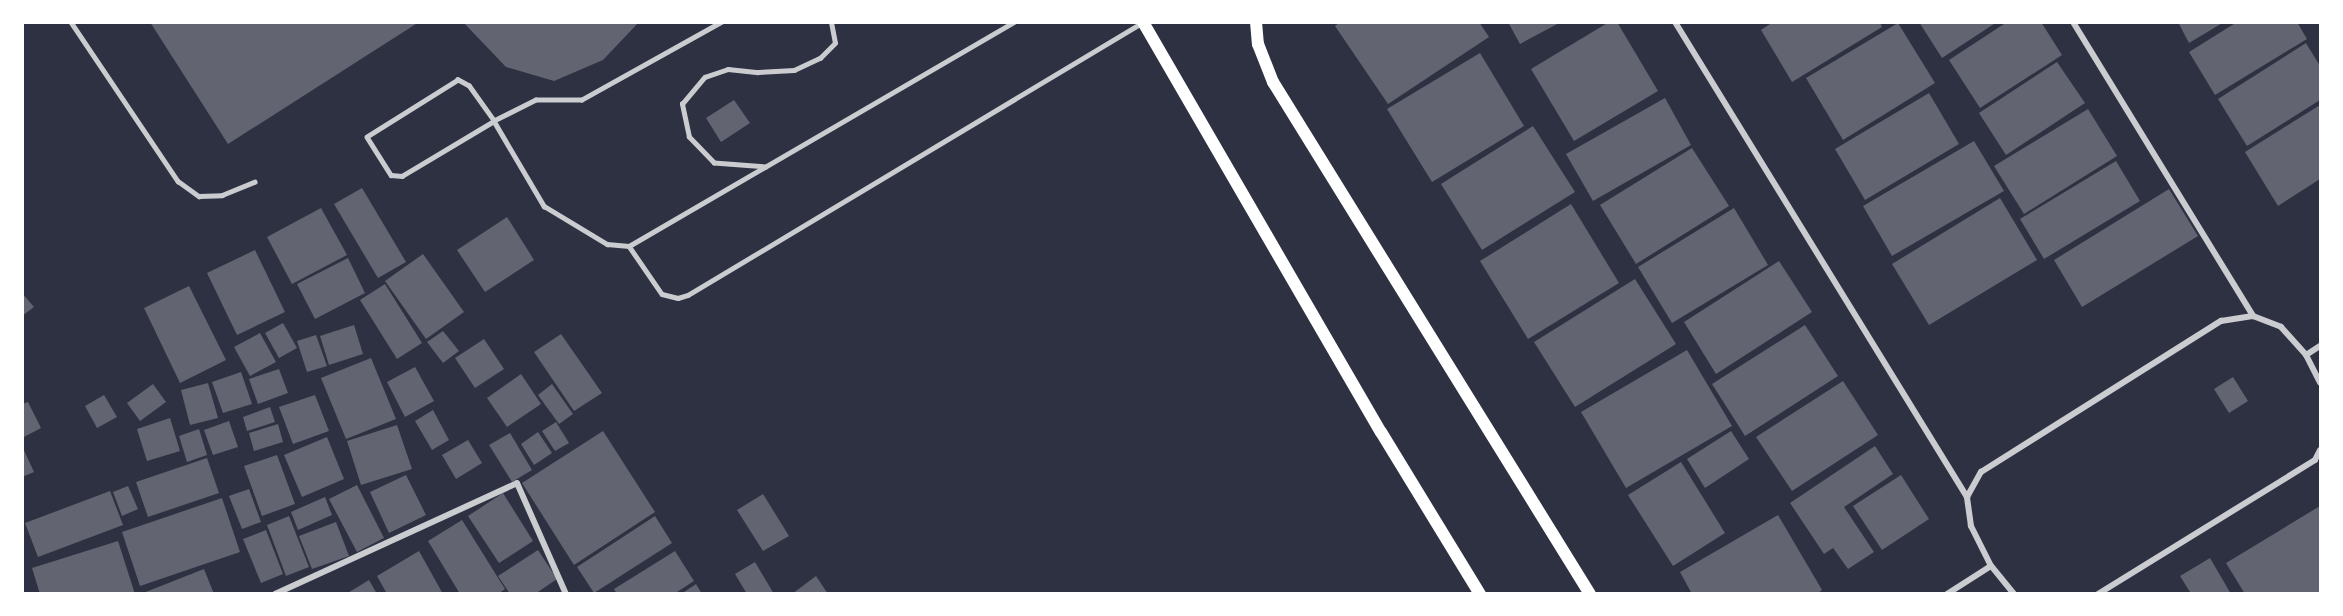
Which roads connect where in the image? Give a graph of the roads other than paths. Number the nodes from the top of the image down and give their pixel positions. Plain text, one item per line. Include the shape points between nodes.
1 (71, 22) edge
2 (722, 22) edge
3 (784, 22) edge
4 (795, 22) edge
5 (831, 22) edge
6 (1014, 22) edge
7 (1143, 22) edge
8 (1256, 22) edge
9 (1676, 22) edge
10 (2073, 22) edge
11 (494, 121) junction
12 (766, 167) junction
13 (255, 182) dead end
14 (629, 246) junction
15 (2253, 316) junction
16 (2320, 346) edge
17 (2306, 355) junction
18 (2320, 383) edge
19 (2320, 450) edge
20 (1967, 497) junction
21 (1991, 566) junction
22 (275, 594) edge
23 (566, 594) edge
24 (1479, 594) edge
25 (1590, 594) edge
26 (1947, 594) edge
27 (2014, 594) edge
28 (2098, 594) edge

1 - 13 lane via 178,181 199,196 222,195
2 - 11 lane via 582,100 536,100
3 - 4 lane
5 - 12 lane via 835,43 819,58 794,70 728,69 705,77 682,104 689,137 714,163
6 - 12 lane
7 - 14 lane via 688,295 678,298 663,294
7 - 24 main road
8 - 25 main road via 1258,44 1274,82
9 - 20 street
10 - 15 street
11 - 11 lane via 470,86 458,80 367,137 392,175 402,176
11 - 14 lane via 544,207 607,244
12 - 14 lane
15 - 17 street via 2281,327
15 - 20 street via 2221,321 1981,472
16 - 17 street
17 - 18 street
19 - 28 street via 2315,460
20 - 21 street via 1971,526
21 - 26 street
21 - 27 street
22 - 23 street via 517,483

